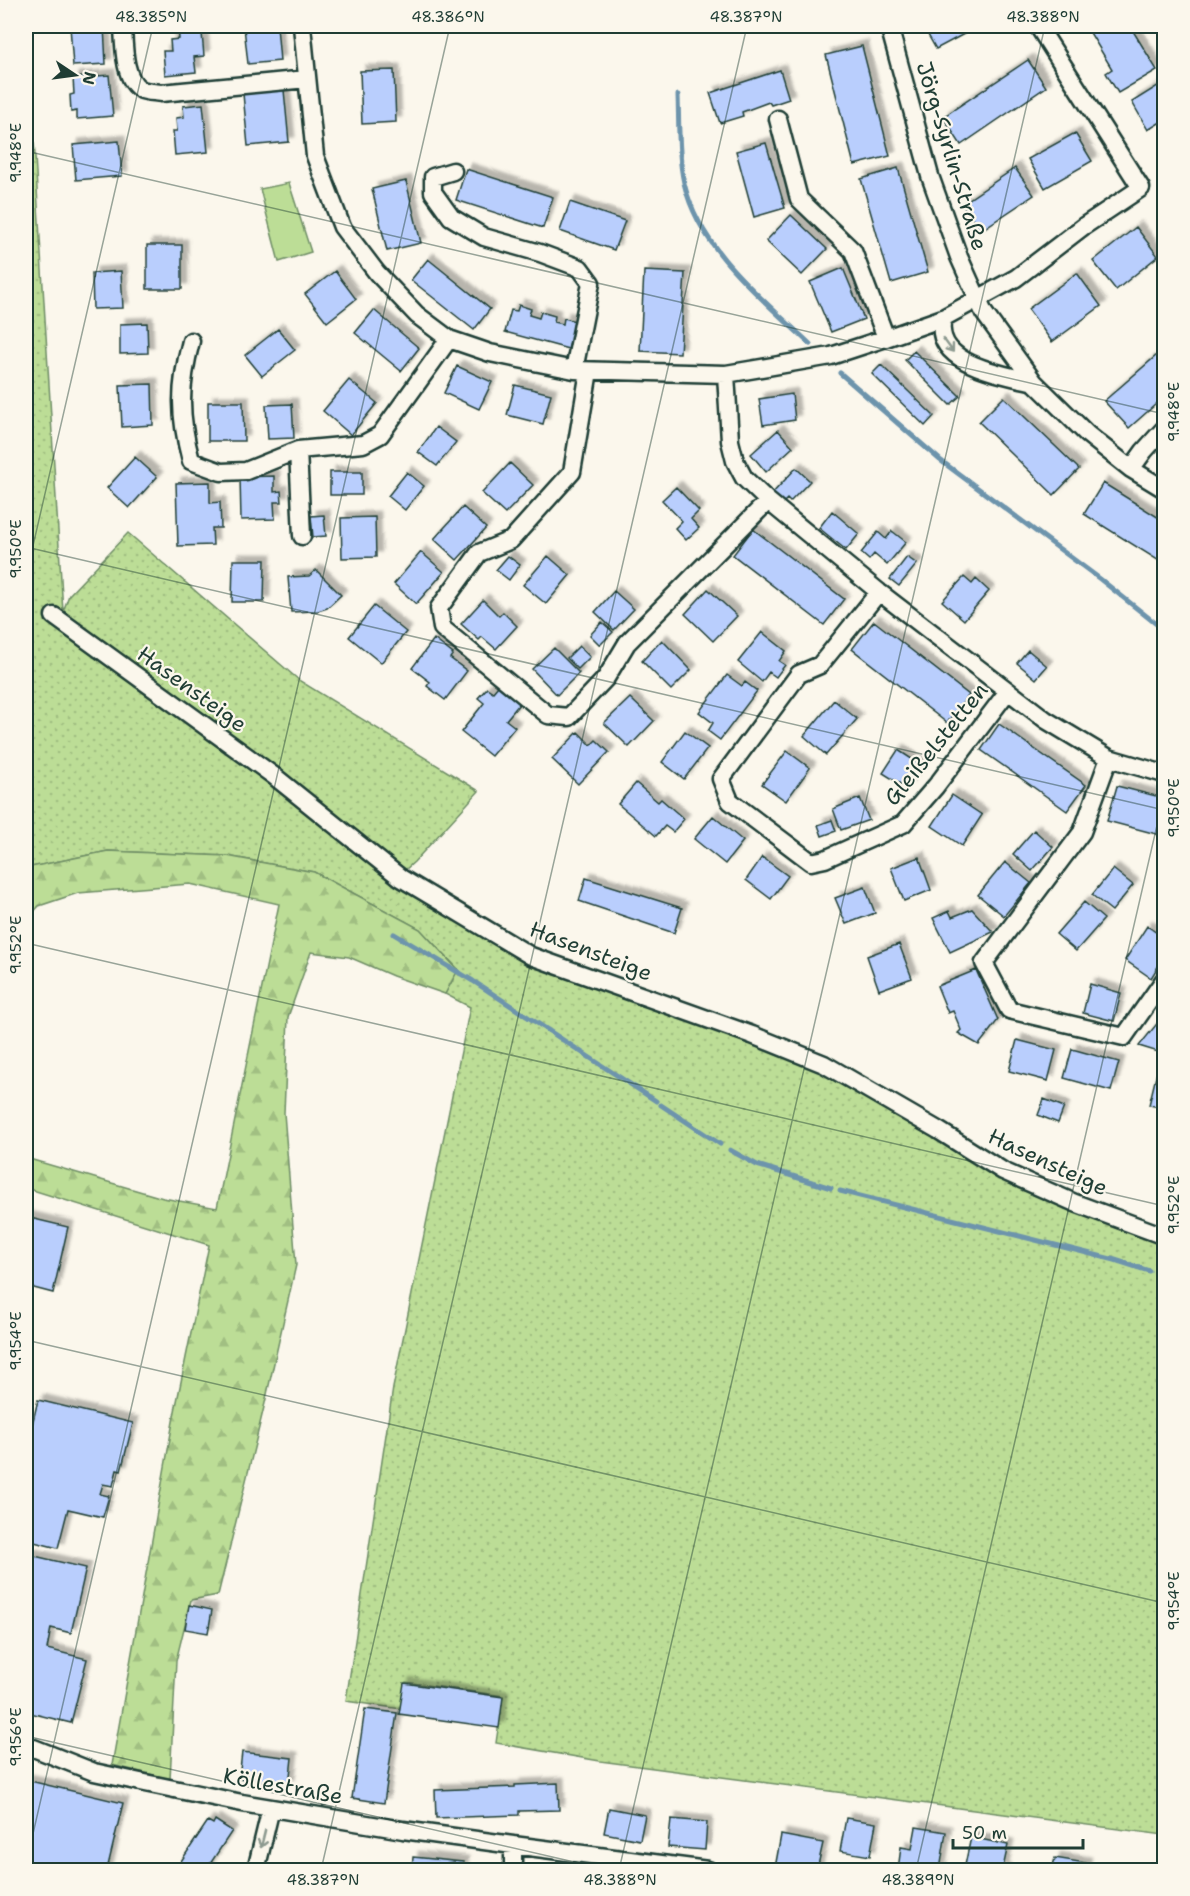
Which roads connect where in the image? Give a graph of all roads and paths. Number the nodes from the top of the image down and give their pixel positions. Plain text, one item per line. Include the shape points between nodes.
1 (123, 26) edge
2 (302, 26) edge
3 (889, 26) edge
4 (1038, 26) edge
5 (307, 79) junction
6 (778, 119) dead end
7 (453, 171) dead end
8 (977, 299) junction
9 (943, 318) junction
10 (886, 338) junction
11 (449, 339) junction
12 (191, 341) dead end
13 (582, 371) junction
14 (726, 374) junction
15 (1034, 382) junction
16 (1164, 429) edge
17 (298, 450) junction
18 (1131, 469) junction
19 (1164, 489) edge
20 (768, 501) junction
21 (302, 536) dead end
22 (879, 592) junction
23 (54, 616) dead end
24 (1008, 691) junction
25 (1109, 758) junction
26 (1164, 774) edge
27 (1164, 980) edge
28 (1164, 1236) edge
29 (26, 1745) edge
30 (271, 1808) junction
31 (513, 1845) junction
32 (256, 1870) edge
33 (513, 1870) edge
34 (708, 1870) edge

1 - 5 street via 126,63 131,79 141,90 161,93
2 - 5 street
3 - 8 street, Jörg-Syrlin-Straße via 930,176
4 - 8 street via 1141,188 1016,278
5 - 11 street via 315,156 342,227 377,273 417,315
6 - 10 street via 799,199 853,250
7 - 13 street via 433,177 433,192 451,217 484,237 580,268 591,284
8 - 9 street
8 - 15 street, Jörg-Syrlin-Straße
9 - 10 street
9 -> 15 street via 942,338 953,353 994,372
10 - 14 street via 831,356
11 - 13 street via 490,353
11 - 17 street via 380,435 363,444
12 - 17 street via 181,391 183,428 192,461 221,472 246,471
13 - 14 street
13 - 20 street via 572,472 511,540 479,553 439,609 442,628 548,715 569,717 606,678 627,643
14 - 20 street, Gleißelstetten via 735,461 744,478
15 - 18 street, Jörg-Syrlin-Straße via 1087,434
16 - 18 street
17 - 21 street
18 - 19 street, Jörg-Syrlin-Straße
20 - 22 street, Gleißelstetten
22 - 24 street, Gleißelstetten
22 - 24 street, Gleißelstetten via 820,665 799,674 721,779 730,801 811,862 825,859 903,824
23 - 28 street, Hasensteige via 274,777 401,878 531,956 824,1064 1003,1171
24 - 25 street, Gleißelstetten via 1046,720
25 - 26 street, Gleißelstetten
25 - 27 street via 1082,832 984,963 1009,1010 1124,1037
29 - 30 street, Köllestraße via 94,1772
30 - 31 street, Köllestraße
30 -> 32 street
31 - 33 street
31 - 34 street, Köllestraße

